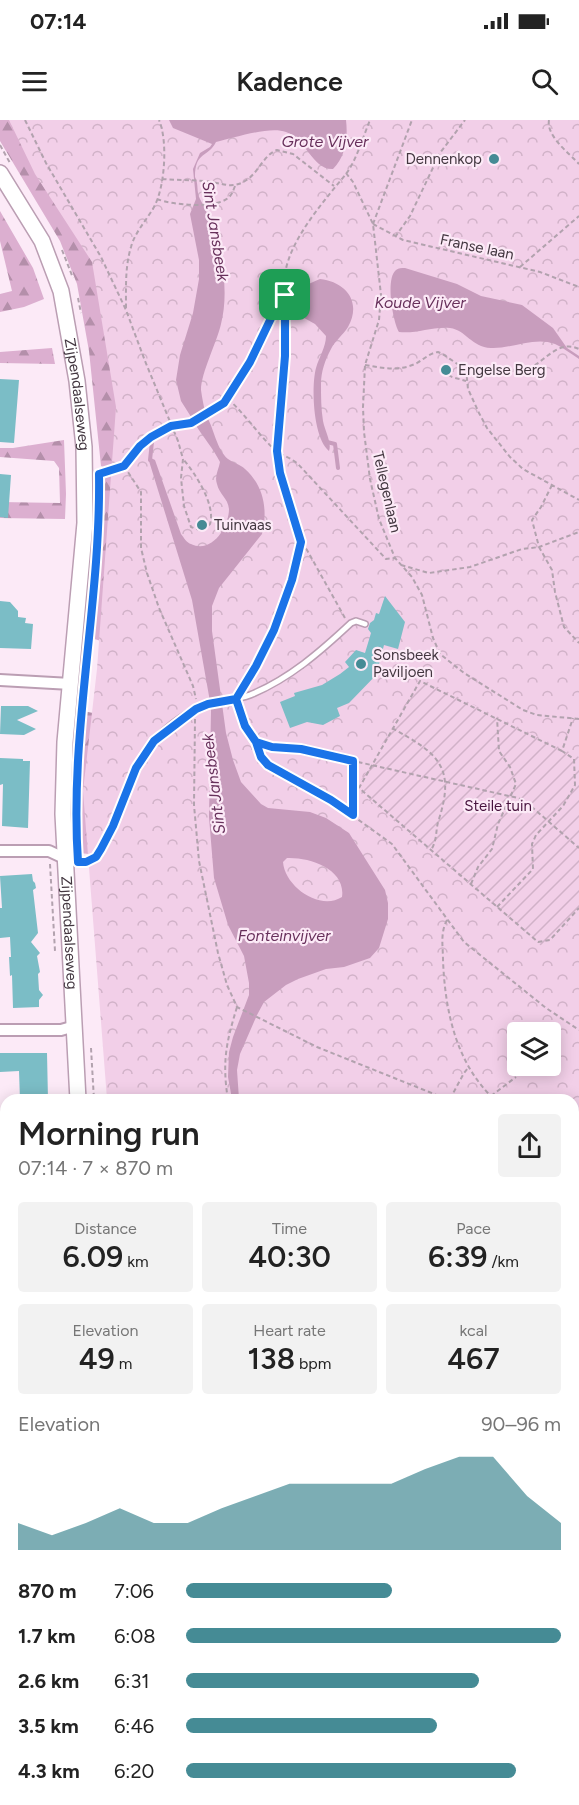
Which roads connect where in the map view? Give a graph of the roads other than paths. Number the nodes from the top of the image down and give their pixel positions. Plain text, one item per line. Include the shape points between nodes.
1 (0, 173) edge
2 (365, 624) dead end
3 (0, 680) edge
4 (71, 684) junction
5 (236, 699) junction
6 (351, 761) road end
7 (0, 851) edge
8 (64, 858) junction
9 (75, 1026) junction
10 (0, 1030) edge
11 (78, 1094) edge

1 - 4 main road, Zijpendaalseweg via 54,268 67,317 76,381 86,484
2 - 5 lane via 356,621 295,670
3 - 4 street
4 - 8 main road, Zijpendaalseweg via 63,777
5 - 6 lane via 245,726 256,742
5 - 8 lane via 196,709 165,730 145,753 128,784 108,838 96,857 86,862
7 - 8 street via 49,851
8 - 9 main road, Zijpendaalseweg
9 - 10 street via 61,1030
9 - 11 main road, Zijpendaalseweg

